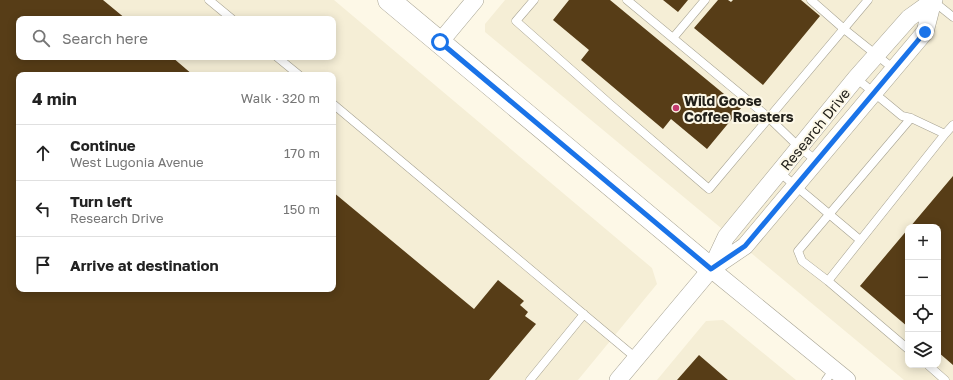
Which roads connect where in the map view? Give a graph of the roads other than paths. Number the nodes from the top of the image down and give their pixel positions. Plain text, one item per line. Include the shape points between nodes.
1 (209, 0) edge
2 (389, 0) edge
3 (475, 0) edge
4 (534, 0) edge
5 (627, 0) edge
6 (705, 0) edge
7 (811, 0) edge
8 (868, 0) edge
9 (934, 0) edge
10 (228, 16) edge
11 (953, 17) edge
12 (844, 29) junction
13 (673, 38) junction
14 (440, 42) junction
15 (877, 55) junction
16 (280, 60) edge
17 (894, 69) junction
18 (294, 72) edge
19 (856, 78) junction
20 (874, 93) junction
21 (336, 107) edge
22 (768, 117) junction
23 (911, 118) junction
24 (953, 125) edge
25 (945, 134) junction
26 (799, 147) junction
27 (817, 161) junction
28 (779, 172) junction
29 (796, 186) junction
30 (830, 214) junction
31 (860, 240) junction
32 (711, 269) junction
33 (828, 281) junction
34 (584, 314) junction
35 (905, 346) edge
36 (636, 358) junction
37 (931, 368) edge
38 (830, 375) edge
39 (530, 380) edge
40 (618, 380) edge
41 (847, 380) edge
42 (945, 380) edge

1 - 10 lane
2 - 14 street
3 - 14 street
4 - 22 lane via 516,21 709,189
5 - 13 lane
6 - 13 lane
7 - 12 lane
8 - 12 lane
9 - 11 lane
9 - 15 street, Research Drive via 909,18
9 - 17 street, Research Drive via 925,32
12 - 15 lane
12 - 22 lane
13 - 22 lane
14 - 32 street
15 - 17 lane
15 - 19 street, Research Drive
16 - 18 lane
17 - 20 street, Research Drive
19 - 20 lane
19 - 26 street, Research Drive
20 - 23 lane via 902,116
20 - 27 street, Research Drive
21 - 34 lane
22 - 26 lane
23 - 25 lane
23 - 30 lane
24 - 25 lane
25 - 31 lane
26 - 27 lane
26 - 28 street, Research Drive
27 - 29 street, Research Drive
28 - 29 lane
28 - 32 street, Research Drive via 726,237
29 - 30 lane
29 - 32 street, Research Drive via 745,246
30 - 31 lane
30 - 33 lane via 798,251 802,261
31 - 33 lane
32 - 36 street, Research Drive
32 - 38 street
33 - 35 lane
34 - 36 lane
34 - 39 lane
36 - 40 street, Research Drive
37 - 42 lane
38 - 41 street

